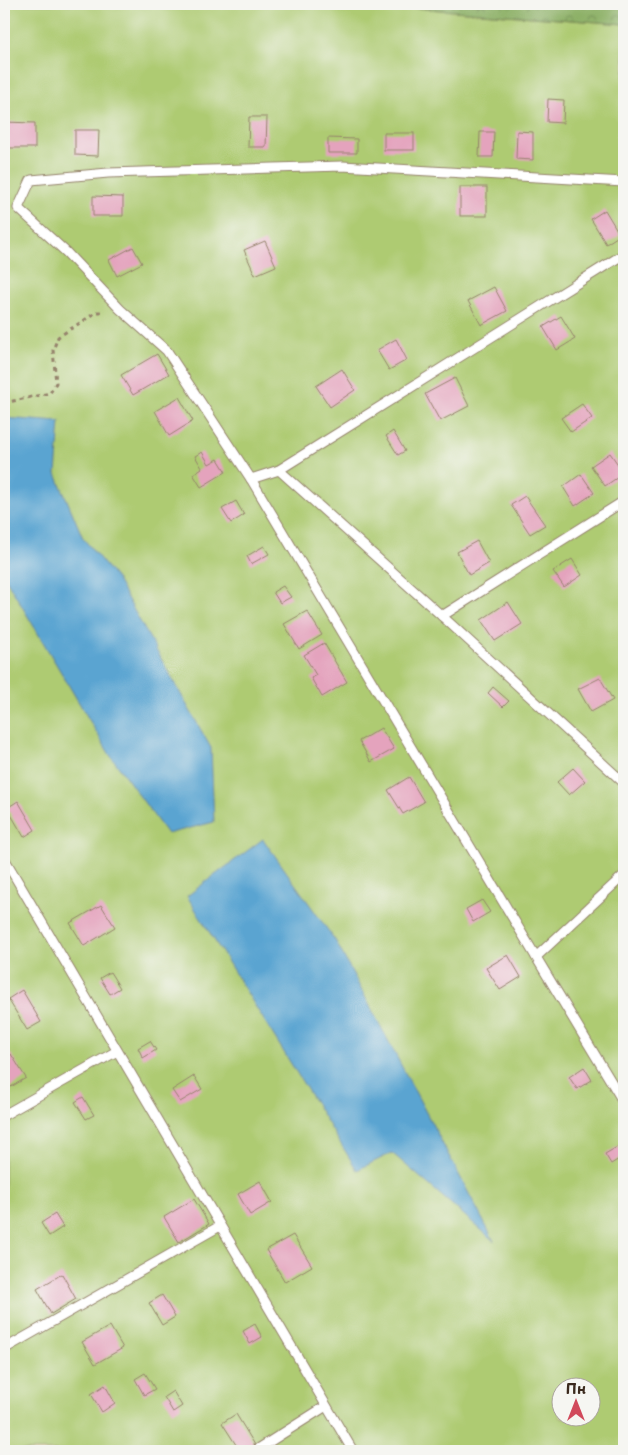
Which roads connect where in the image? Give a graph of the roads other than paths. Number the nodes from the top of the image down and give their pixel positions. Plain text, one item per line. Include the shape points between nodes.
1 (624, 182) edge
2 (624, 254) edge
3 (279, 470) junction
4 (251, 479) junction
5 (624, 501) edge
6 (442, 616) junction
7 (624, 783) edge
8 (4, 860) edge
9 (624, 875) edge
10 (536, 957) junction
11 (117, 1051) junction
12 (624, 1103) edge
13 (4, 1116) edge
14 (220, 1226) junction
15 (4, 1349) edge
16 (326, 1406) junction
17 (255, 1451) edge
18 (353, 1451) edge

1 - 4 lane via 342,166 108,172 31,180 18,208 167,351
2 - 3 lane
3 - 4 lane
3 - 6 lane
4 - 10 lane
5 - 6 lane
6 - 7 lane
8 - 11 lane
9 - 10 lane
10 - 12 lane
11 - 13 lane
11 - 14 lane
14 - 15 lane
14 - 16 lane
16 - 17 lane
16 - 18 lane

